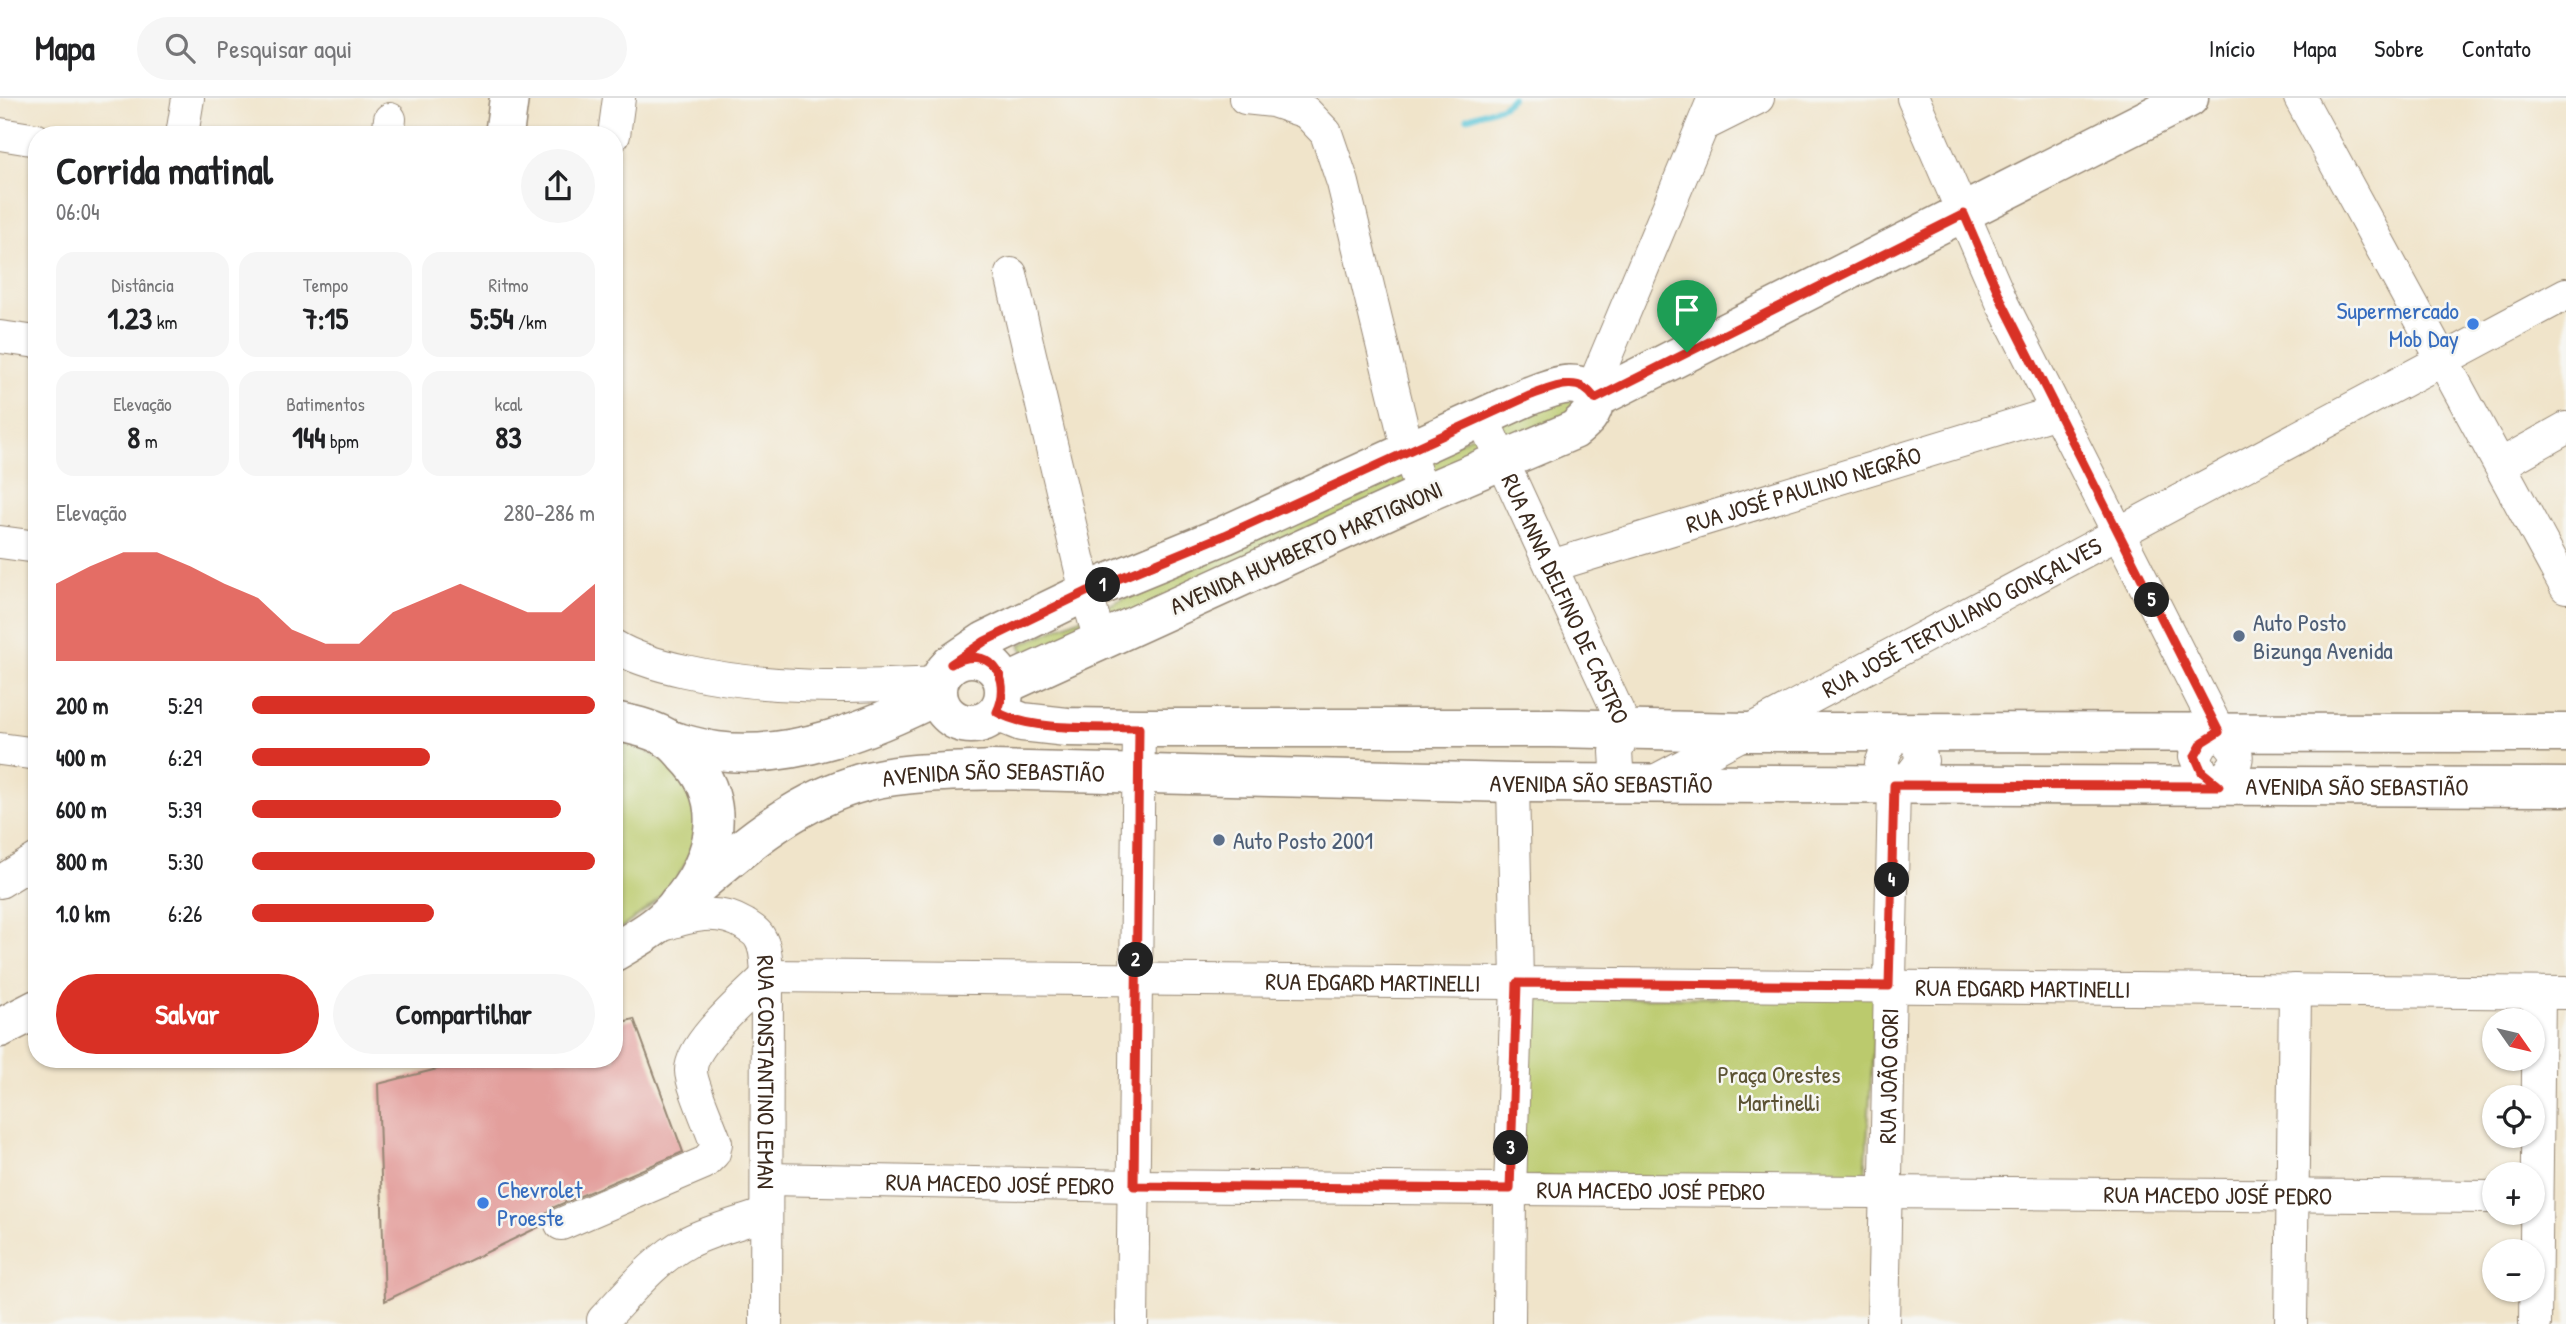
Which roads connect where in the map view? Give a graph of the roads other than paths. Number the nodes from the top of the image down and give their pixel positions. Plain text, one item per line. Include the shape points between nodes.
1 (188, 98) edge
2 (509, 98) edge
3 (619, 98) edge
4 (1758, 98) edge
5 (1913, 98) edge
6 (2189, 98) edge
7 (2300, 98) edge
8 (1259, 99) edge
9 (1322, 111) edge
10 (1709, 111) edge
11 (183, 126) edge
12 (505, 126) edge
13 (615, 126) edge
14 (0, 135) edge
15 (28, 139) edge
16 (1964, 214) junction
17 (1011, 274) dead end
18 (2566, 294) edge
19 (0, 337) edge
20 (28, 341) edge
21 (2443, 360) junction
22 (1593, 395) junction
23 (2057, 412) junction
24 (1482, 417) junction
25 (2566, 428) edge
26 (1408, 452) junction
27 (1502, 460) junction
28 (2500, 465) junction
29 (1423, 494) junction
30 (2118, 533) junction
31 (0, 542) edge
32 (28, 546) edge
33 (1551, 565) junction
34 (2566, 587) edge
35 (1086, 592) junction
36 (1100, 640) junction
37 (623, 650) edge
38 (933, 688) junction
39 (988, 707) junction
40 (623, 721) edge
41 (1139, 728) junction
42 (1238, 728) junction
43 (1626, 729) junction
44 (1902, 730) junction
45 (1746, 732) junction
46 (2219, 732) junction
47 (2566, 733) edge
48 (670, 740) junction
49 (0, 749) edge
50 (28, 753) edge
51 (1140, 773) junction
52 (1238, 777) junction
53 (891, 778) junction
54 (1513, 783) junction
55 (1635, 783) junction
56 (1894, 785) junction
57 (2219, 786) junction
58 (2566, 787) edge
59 (28, 865) edge
60 (0, 882) edge
61 (665, 916) junction
62 (623, 946) edge
63 (767, 976) junction
64 (1136, 979) junction
65 (1517, 983) junction
66 (1889, 986) junction
67 (2295, 990) junction
68 (2552, 993) edge
69 (28, 1014) edge
70 (0, 1028) edge
71 (28, 1029) edge
72 (0, 1035) edge
73 (766, 1179) junction
74 (1134, 1186) junction
75 (1510, 1189) junction
76 (1885, 1191) junction
77 (2292, 1196) junction
78 (2482, 1197) edge
79 (2545, 1197) edge
80 (766, 1214) junction
81 (561, 1224) dead end
82 (2543, 1225) edge
83 (603, 1320) dead end
84 (766, 1324) edge
85 (1132, 1324) edge
86 (1509, 1324) edge
87 (1883, 1324) edge
88 (2291, 1324) edge
89 (2535, 1324) edge

1 - 11 street
2 - 12 main road
3 - 13 street
4 - 10 street
5 - 16 street
6 - 16 main road
7 - 21 street
8 - 9 street via 1306,112
9 - 26 street
10 - 22 street
14 - 15 street
16 - 22 main road
16 - 23 street
17 - 35 street
18 - 21 street, RUA JOSÉ TERTULIANO GONÇALVES
19 - 20 street
21 - 28 street
21 - 30 street, RUA JOSÉ TERTULIANO GONÇALVES
22 - 24 main road, AVENIDA HUMBERTO MARTIGNONI via 1584,386 1570,383
22 - 27 main road, AVENIDA HUMBERTO MARTIGNONI via 1594,410 1574,429
23 - 30 street
23 - 33 street, RUA JOSÉ PAULINO NEGRÃO
24 - 26 main road, AVENIDA HUMBERTO MARTIGNONI
24 - 27 street, RUA ANNA DELFINO DE CASTRO
25 - 28 street
26 - 29 street
26 - 35 main road, AVENIDA HUMBERTO MARTIGNONI
27 - 29 main road, AVENIDA HUMBERTO MARTIGNONI
27 - 33 street, RUA ANNA DELFINO DE CASTRO
28 - 34 street
29 - 36 main road, AVENIDA HUMBERTO MARTIGNONI
30 - 45 street, RUA JOSÉ TERTULIANO GONÇALVES
30 - 46 street
31 - 32 street
33 - 43 street, RUA ANNA DELFINO DE CASTRO
35 - 36 street
35 - 38 main road, AVENIDA HUMBERTO MARTIGNONI via 985,641
36 - 39 main road, AVENIDA HUMBERTO MARTIGNONI
37 - 38 street via 663,666 720,679 798,687
38 - 39 main road via 946,714
38 - 39 main road via 959,659 982,659 994,666
38 - 48 main road via 828,741 764,752 718,751
38 - 53 main road via 909,726
39 - 41 main road, AVENIDA SÃO SEBASTIÃO via 1022,722
39 - 53 main road, AVENIDA HUMBERTO MARTIGNONI
40 - 48 main road
41 - 42 main road, AVENIDA SÃO SEBASTIÃO
41 - 51 street
42 - 43 main road, AVENIDA SÃO SEBASTIÃO
42 - 52 main road
43 - 45 main road, AVENIDA SÃO SEBASTIÃO
43 - 55 street, RUA ANNA DELFINO DE CASTRO via 1616,752
44 - 45 main road, AVENIDA SÃO SEBASTIÃO
44 - 46 main road, AVENIDA SÃO SEBASTIÃO
44 - 56 street via 1918,744 1922,761 1909,778
45 - 55 street, RUA JOSÉ TERTULIANO GONÇALVES
46 - 47 main road, AVENIDA SÃO SEBASTIÃO
46 - 57 street via 2237,754
48 - 61 main road via 695,764 710,788 714,835 708,857
49 - 50 street
51 - 52 main road, AVENIDA SÃO SEBASTIÃO
51 - 53 main road, AVENIDA SÃO SEBASTIÃO via 992,771
51 - 64 street
52 - 54 main road, AVENIDA SÃO SEBASTIÃO
53 - 61 main road, AVENIDA SÃO SEBASTIÃO via 855,784 783,818
54 - 55 main road, AVENIDA SÃO SEBASTIÃO
54 - 65 street
55 - 56 main road, AVENIDA SÃO SEBASTIÃO
56 - 57 main road, AVENIDA SÃO SEBASTIÃO
56 - 66 street, RUA JOÃO GORI
57 - 58 main road, AVENIDA SÃO SEBASTIÃO
59 - 60 street
61 - 62 main road, AVENIDA SÃO SEBASTIÃO
61 - 63 street, RUA CONSTANTINO LEMAN via 711,913 736,919 761,939
63 - 64 street, RUA EDGARD MARTINELLI
63 - 73 street, RUA CONSTANTINO LEMAN
63 - 81 street via 694,1055 691,1073 716,1143 714,1153 704,1163
64 - 65 street, RUA EDGARD MARTINELLI
64 - 74 street
65 - 66 street, RUA EDGARD MARTINELLI
65 - 75 street
66 - 67 street, RUA EDGARD MARTINELLI
66 - 76 street, RUA JOÃO GORI
67 - 68 street, RUA EDGARD MARTINELLI
67 - 77 street
68 - 79 street
69 - 70 main road
71 - 72 main road
73 - 74 street, RUA MACEDO JOSÉ PEDRO
73 - 80 street, RUA CONSTANTINO LEMAN
74 - 75 street, RUA MACEDO JOSÉ PEDRO
74 - 85 street
75 - 76 street, RUA MACEDO JOSÉ PEDRO
75 - 86 street
76 - 77 street, RUA MACEDO JOSÉ PEDRO
76 - 87 street, RUA JOÃO GORI
77 - 78 street, RUA MACEDO JOSÉ PEDRO
77 - 88 street
80 - 83 street via 671,1253
80 - 84 street, RUA CONSTANTINO LEMAN
82 - 89 street

